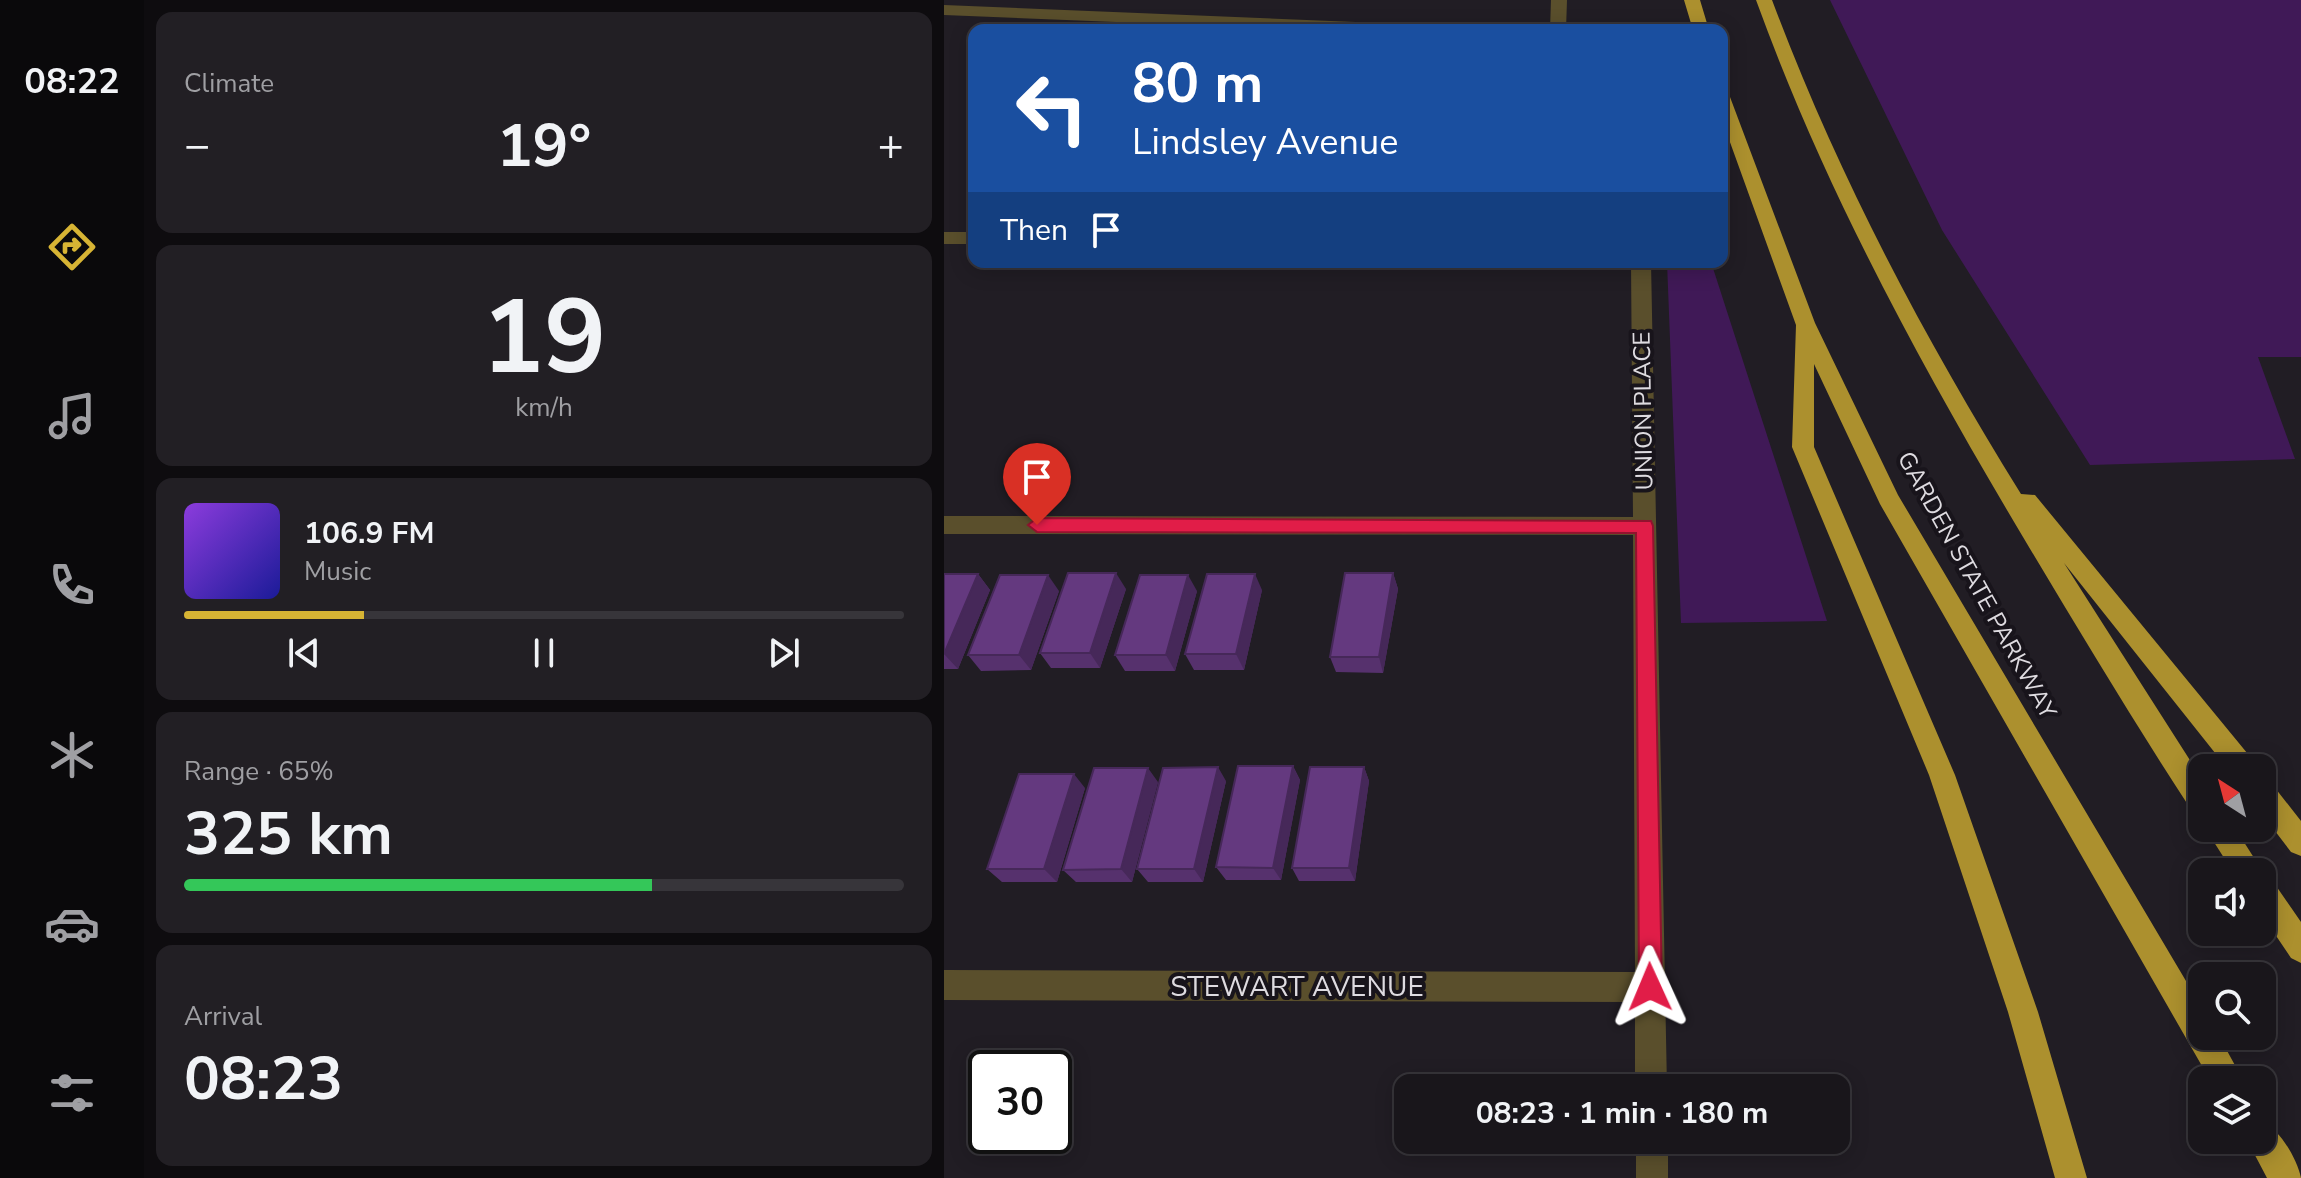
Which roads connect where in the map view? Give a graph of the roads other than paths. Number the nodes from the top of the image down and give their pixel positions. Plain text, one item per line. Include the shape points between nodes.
1 (1559, 0) edge
2 (1692, 0) edge
3 (1764, 0) edge
4 (952, 7) edge
5 (1347, 24) edge
6 (1558, 24) edge
7 (1699, 24) edge
8 (1728, 113) edge
9 (944, 238) edge
10 (968, 238) edge
11 (1641, 268) edge
12 (1805, 323) junction
13 (1967, 428) junction
14 (944, 525) edge
15 (1645, 526) junction
16 (2232, 754) edge
17 (2188, 781) edge
18 (2276, 811) edge
19 (2301, 843) edge
20 (2276, 911) edge
21 (2301, 948) edge
22 (944, 985) edge
23 (1650, 987) junction
24 (2219, 1066) edge
25 (1651, 1074) edge
26 (1652, 1154) edge
27 (2272, 1154) edge
28 (1652, 1178) edge
29 (2071, 1178) edge
30 (2286, 1178) edge

1 - 6 street
2 - 7 highway
3 - 13 highway via 1831,162
4 - 5 street
8 - 12 highway, GARDEN STATE PARKWAY
9 - 10 street
11 - 15 street, UNION PLACE
12 - 24 highway, GARDEN STATE PARKWAY via 1888,498
12 - 29 highway via 1803,447 1946,788 2023,1012
13 - 16 highway
13 - 17 highway
14 - 15 street
15 - 23 street, UNION PLACE
18 - 19 highway
20 - 21 highway
22 - 23 street, STEWART AVENUE
23 - 25 street, UNION PLACE
26 - 28 street
27 - 30 highway

